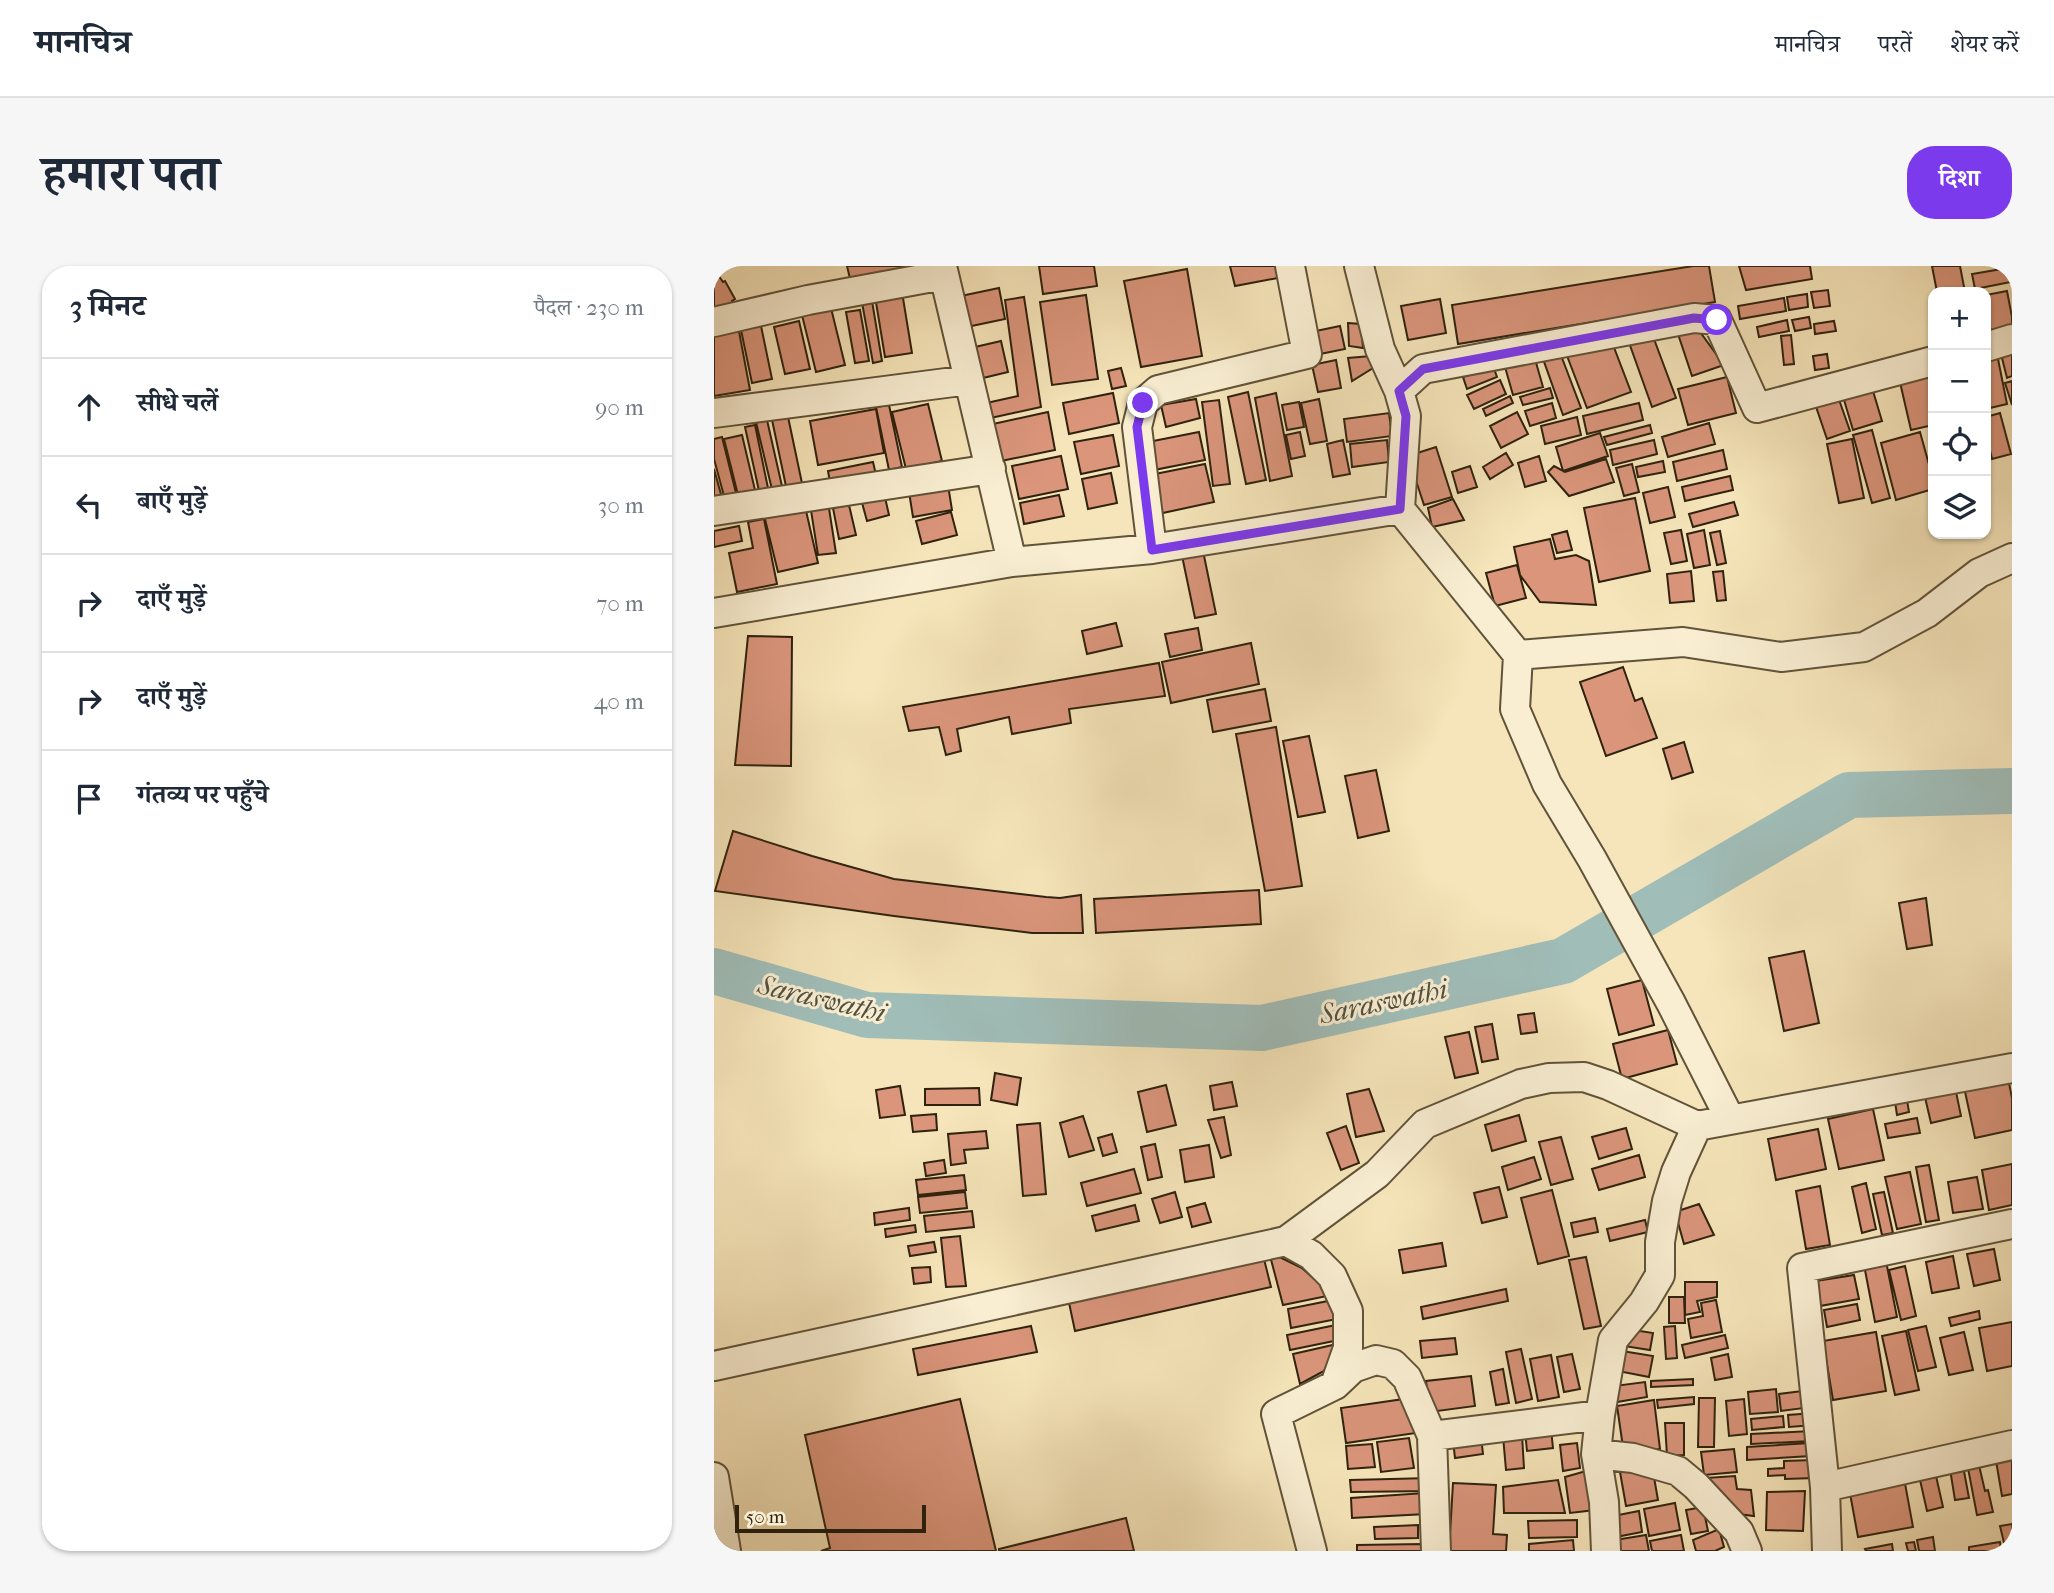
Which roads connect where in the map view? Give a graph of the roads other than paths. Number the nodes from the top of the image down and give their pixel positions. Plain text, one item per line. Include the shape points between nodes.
1 (1290, 266) edge
2 (1359, 266) edge
3 (943, 270) edge
4 (714, 322) edge
5 (2012, 340) edge
6 (1991, 345) edge
7 (1928, 362) edge
8 (969, 380) junction
9 (1399, 391) junction
10 (714, 413) edge
11 (991, 469) junction
12 (1400, 509) junction
13 (714, 511) edge
14 (1152, 550) junction
15 (2012, 558) edge
16 (1012, 562) junction
17 (715, 606) edge
18 (1518, 655) junction
19 (2012, 1068) edge
20 (1730, 1119) junction
21 (1697, 1126) junction
22 (2012, 1224) edge
23 (1286, 1241) junction
24 (714, 1366) edge
25 (1335, 1385) junction
26 (1600, 1415) junction
27 (1432, 1436) junction
28 (2012, 1446) edge
29 (1596, 1454) junction
30 (714, 1477) edge
31 (1825, 1487) junction
32 (726, 1551) edge
33 (1312, 1551) edge
34 (1436, 1551) edge
35 (1606, 1551) edge
36 (1747, 1551) edge
37 (1827, 1551) edge

1 - 14 street via 1307,354 1158,390 1143,403 1137,427
2 - 9 street via 1380,349
3 - 4 street
3 - 8 street
5 - 6 street
7 - 9 street via 1757,408 1717,320 1694,318 1423,369
8 - 10 street
8 - 11 street
9 - 12 street via 1406,416
11 - 13 street
11 - 16 street
12 - 14 street
12 - 18 street
14 - 16 street
15 - 18 street via 1979,573 1927,613 1864,647 1782,657 1683,642
16 - 17 street
18 - 20 street via 1515,709 1547,784 1671,1003
19 - 20 street
20 - 21 street
21 - 23 street via 1584,1077 1521,1084 1425,1124 1377,1174
21 - 26 street via 1667,1201 1660,1275 1613,1340
22 - 31 street via 1802,1268
23 - 24 street
23 - 25 street via 1311,1255 1332,1276 1348,1311 1348,1348
25 - 27 street via 1353,1368 1376,1360 1392,1364 1407,1378
25 - 33 street via 1276,1414
26 - 27 street
26 - 29 street
27 - 34 street
28 - 31 street
29 - 35 street
29 - 36 street via 1633,1458 1678,1471 1739,1532
30 - 32 street
31 - 37 street

